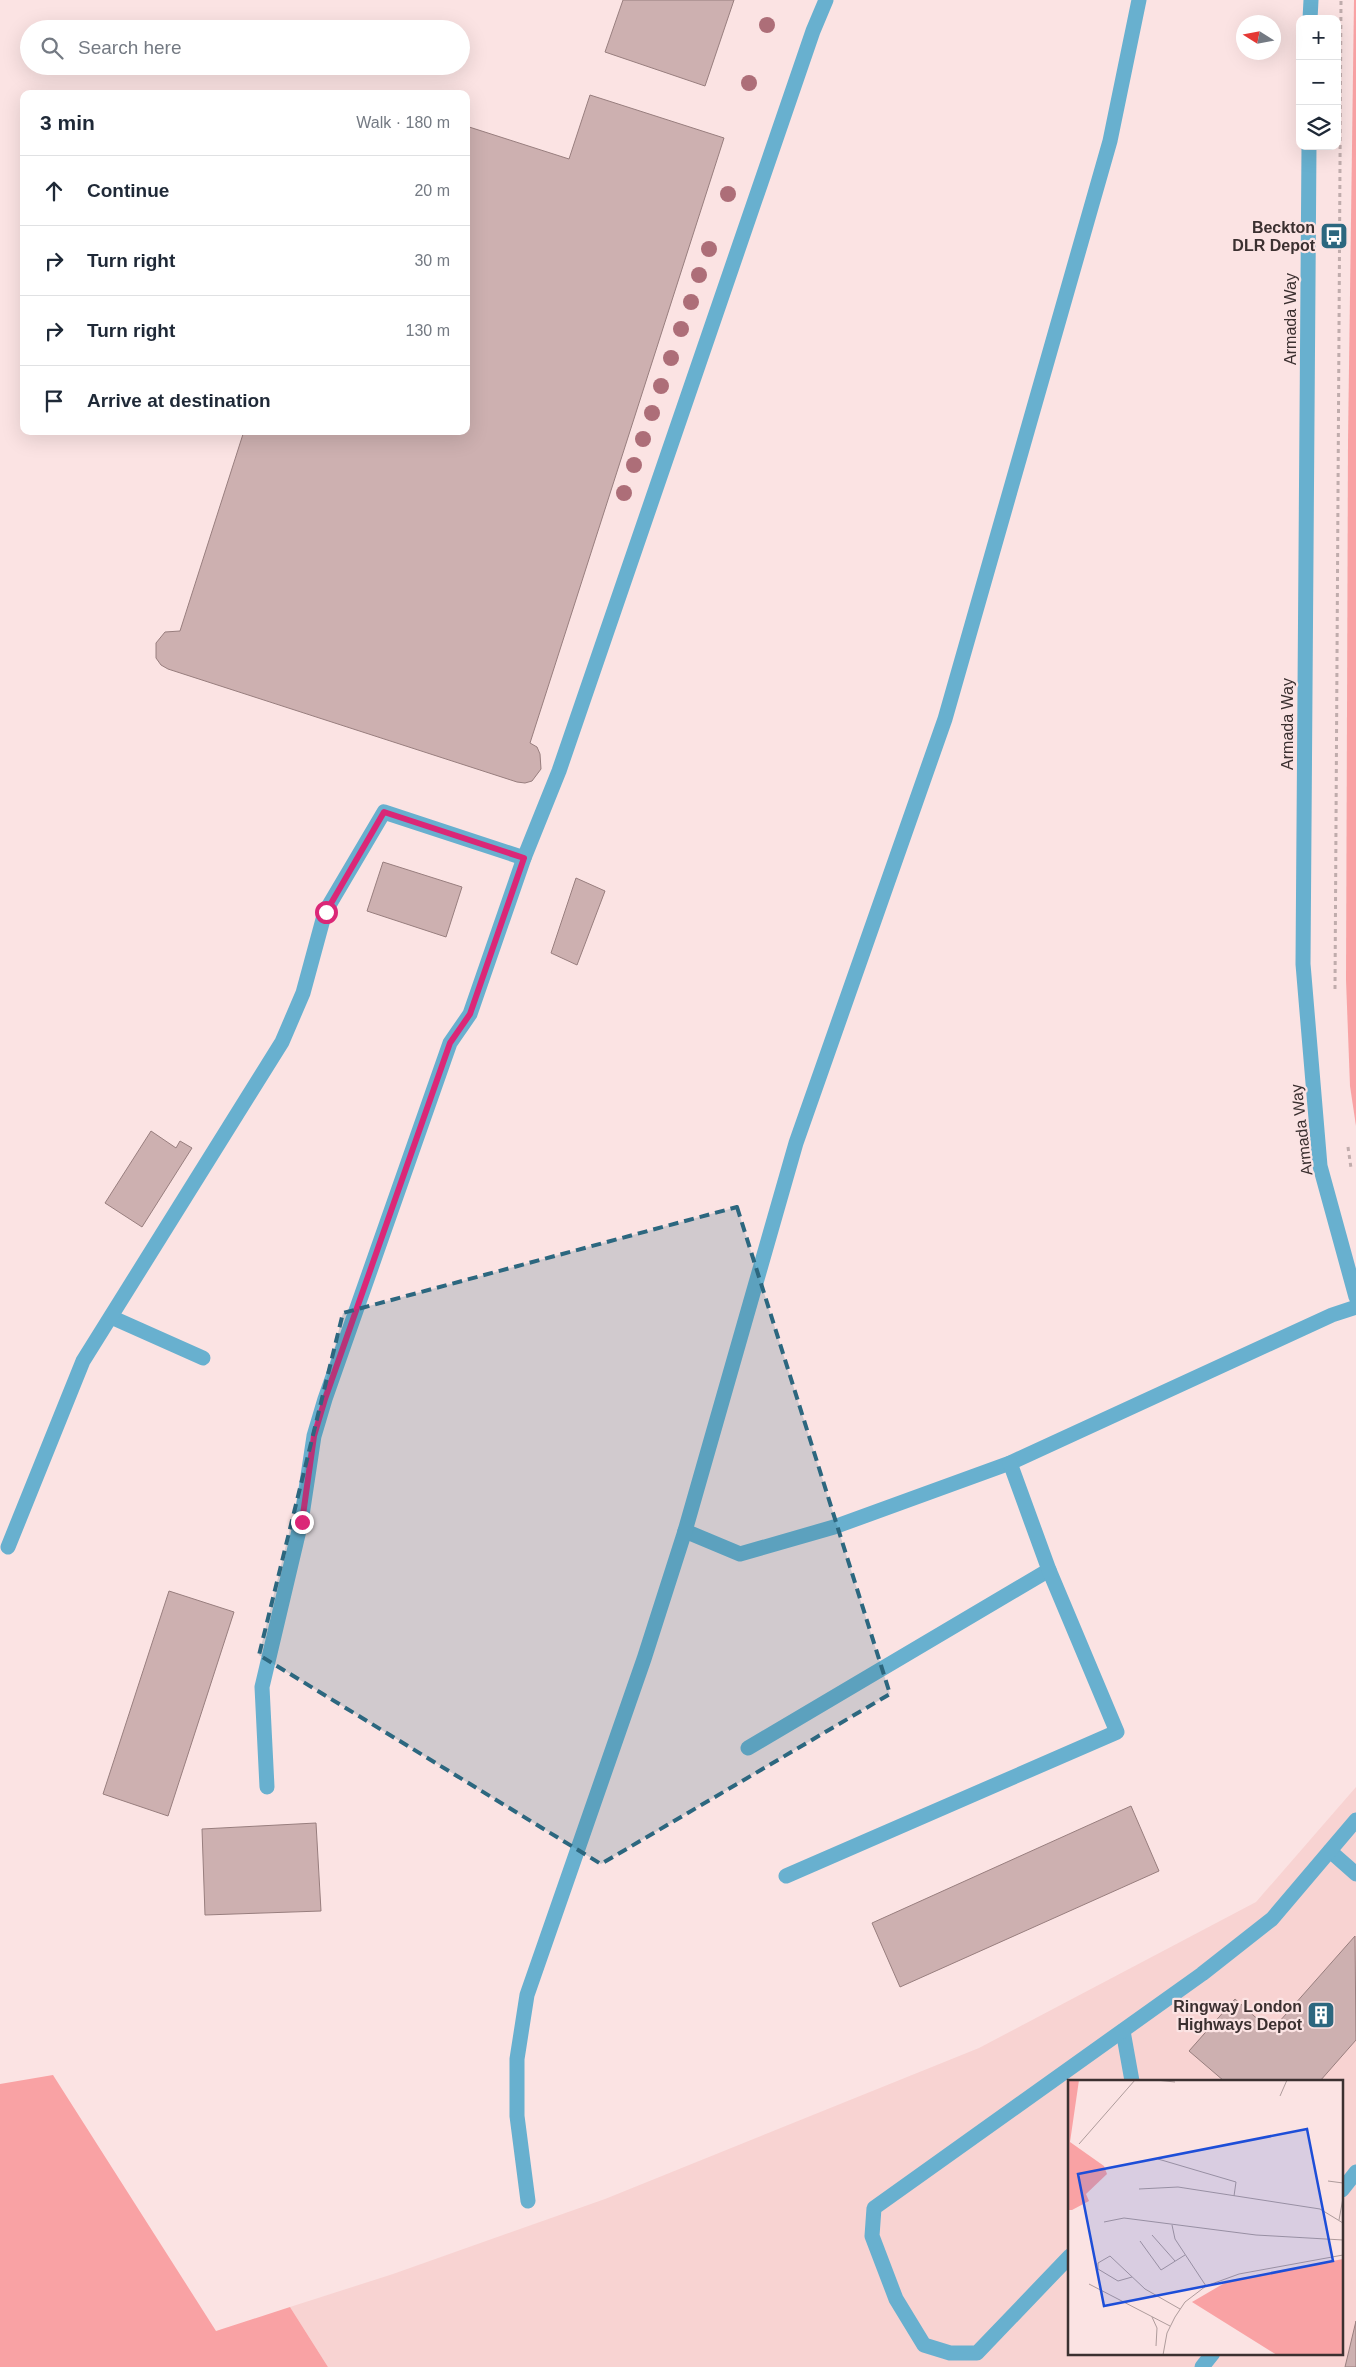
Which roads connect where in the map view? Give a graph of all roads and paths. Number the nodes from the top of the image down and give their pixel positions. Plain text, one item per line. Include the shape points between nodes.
1 (826, 0) edge
2 (1139, 0) edge
3 (1310, 0) edge
4 (1341, 0) edge
5 (1310, 15) edge
6 (1309, 150) edge
7 (524, 858) junction
8 (1335, 998) dead end
9 (1347, 1141) dead end
10 (1351, 1170) dead end
11 (1356, 1296) edge
12 (1356, 1307) edge
13 (111, 1316) junction
14 (203, 1358) dead end
15 (1010, 1463) junction
16 (685, 1531) junction
17 (8, 1547) dead end
18 (1049, 1570) junction
19 (748, 1748) dead end
20 (267, 1787) dead end
21 (1356, 1820) edge
22 (1330, 1851) junction
23 (1356, 1874) edge
24 (786, 1876) dead end
25 (1123, 2031) junction
26 (1132, 2080) edge
27 (1356, 2172) edge
28 (1344, 2187) edge
29 (528, 2201) dead end
30 (1068, 2258) edge
31 (1212, 2354) edge
32 (1202, 2367) edge

1 - 7 street via 559,770
2 - 16 street via 1110,141 945,719 796,1143
3 - 5 street
4 - 8 path
6 - 11 street, Armada Way via 1303,964 1320,1166
7 - 13 street via 384,812 326,912 303,993 282,1042
7 - 20 street via 470,1014 450,1043 314,1436 302,1522 262,1687
9 - 10 path
12 - 15 street via 1323,1319
13 - 14 street
13 - 17 street via 83,1361
15 - 16 street via 834,1527 740,1554
15 - 18 street
16 - 29 street via 527,1995 517,2059 517,2116
18 - 19 street
18 - 24 street via 1117,1732
21 - 22 street
22 - 23 street
22 - 25 street via 1272,1919
25 - 26 street
25 - 30 street via 874,2208 872,2236 896,2299 924,2345 950,2353 977,2353
27 - 28 street
31 - 32 street

